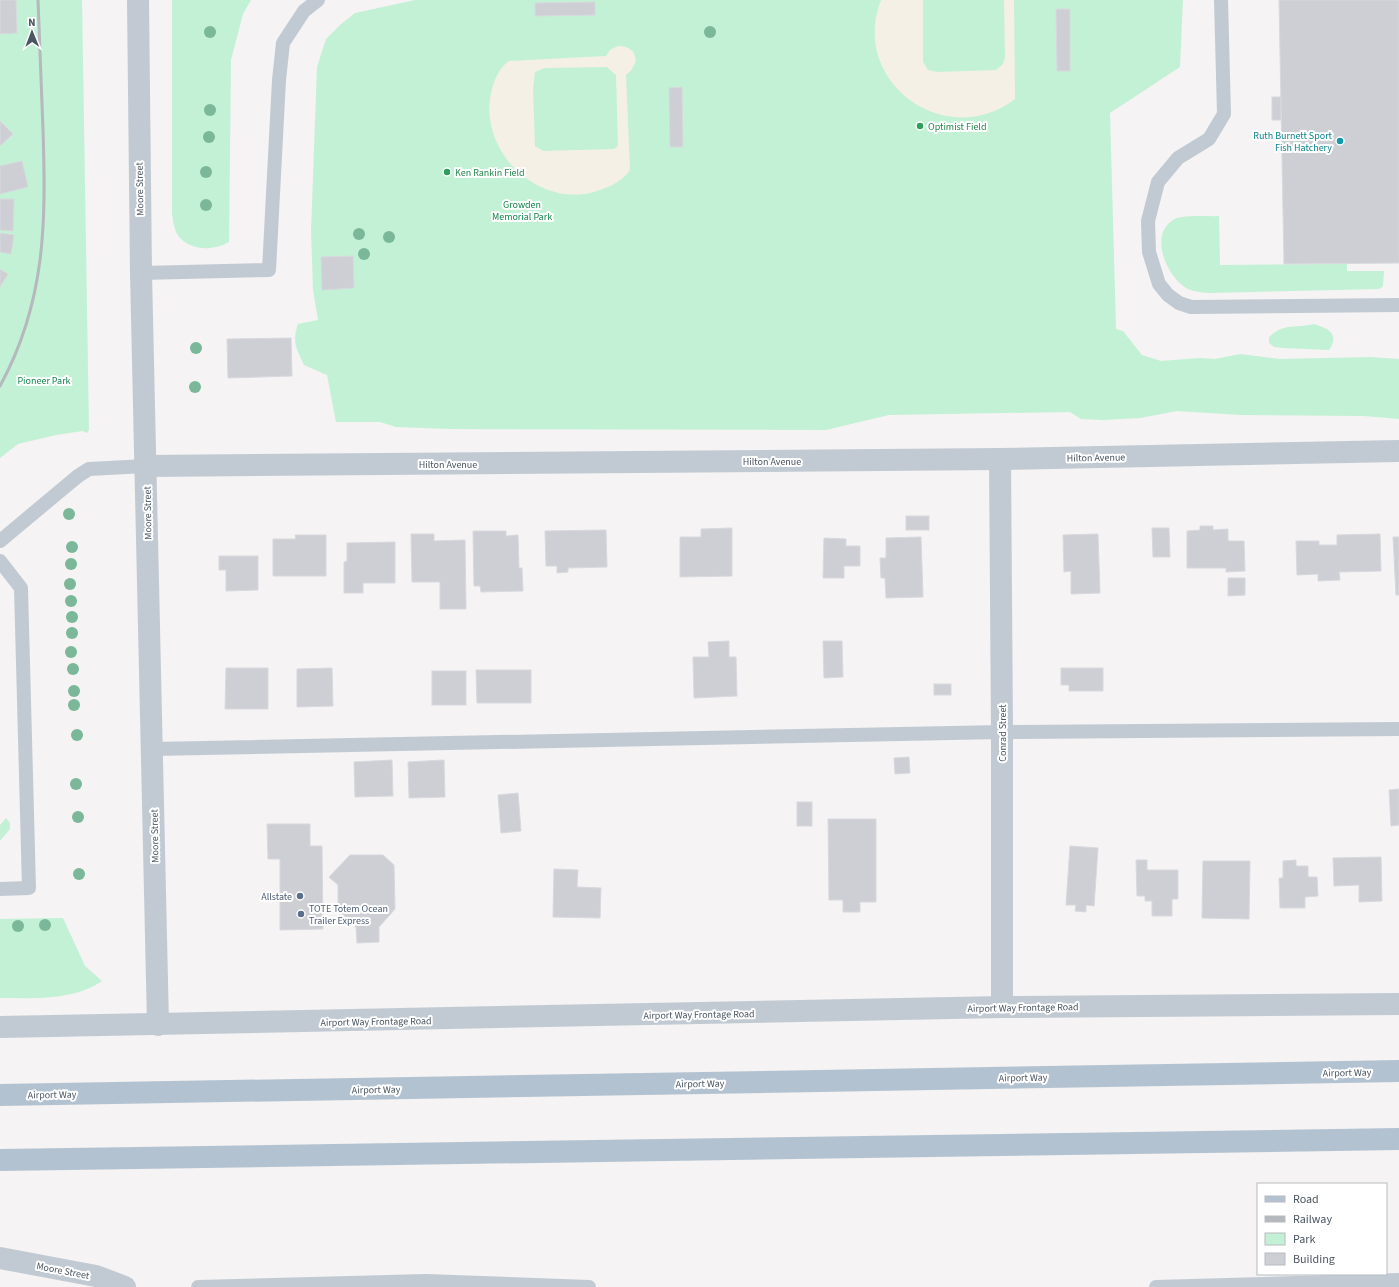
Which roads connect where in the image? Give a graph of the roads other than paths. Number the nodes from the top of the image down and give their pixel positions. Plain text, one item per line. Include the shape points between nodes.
1 (138, 0) edge
2 (318, 0) edge
3 (1221, 0) edge
4 (140, 273) junction
5 (1399, 305) edge
6 (1399, 451) edge
7 (1000, 459) junction
8 (146, 466) junction
9 (0, 541) edge
10 (0, 561) edge
11 (1399, 729) edge
12 (1002, 732) junction
13 (152, 749) junction
14 (0, 889) edge
15 (1399, 1004) edge
16 (1002, 1007) junction
17 (158, 1025) junction
18 (0, 1027) edge
19 (1399, 1071) edge
20 (0, 1095) edge
21 (1399, 1139) edge
22 (0, 1160) edge
23 (0, 1258) edge
24 (1399, 1280) edge
25 (125, 1287) edge
26 (198, 1287) edge
27 (589, 1287) edge
28 (1156, 1287) edge

1 - 4 street, Moore Street
2 - 4 lane via 304,11 283,43 269,270
3 - 5 lane via 1224,114 1209,139 1178,158 1158,182 1148,221 1149,252 1159,284 1179,303 1191,307
4 - 8 street, Moore Street
6 - 7 street, Hilton Avenue
7 - 8 street, Hilton Avenue
7 - 12 street, Conrad Street
8 - 9 lane via 89,469
8 - 13 street, Moore Street
10 - 14 lane via 21,588 29,888
11 - 12 lane
12 - 13 lane
12 - 16 street, Conrad Street
13 - 17 street, Moore Street
15 - 16 street, Airport Way Frontage Road
16 - 17 street, Airport Way Frontage Road
17 - 18 street, Airport Way Frontage Road
19 - 20 main road, Airport Way
21 - 22 main road
23 - 25 street, Moore Street via 96,1276
24 - 28 lane
26 - 27 lane via 426,1280

